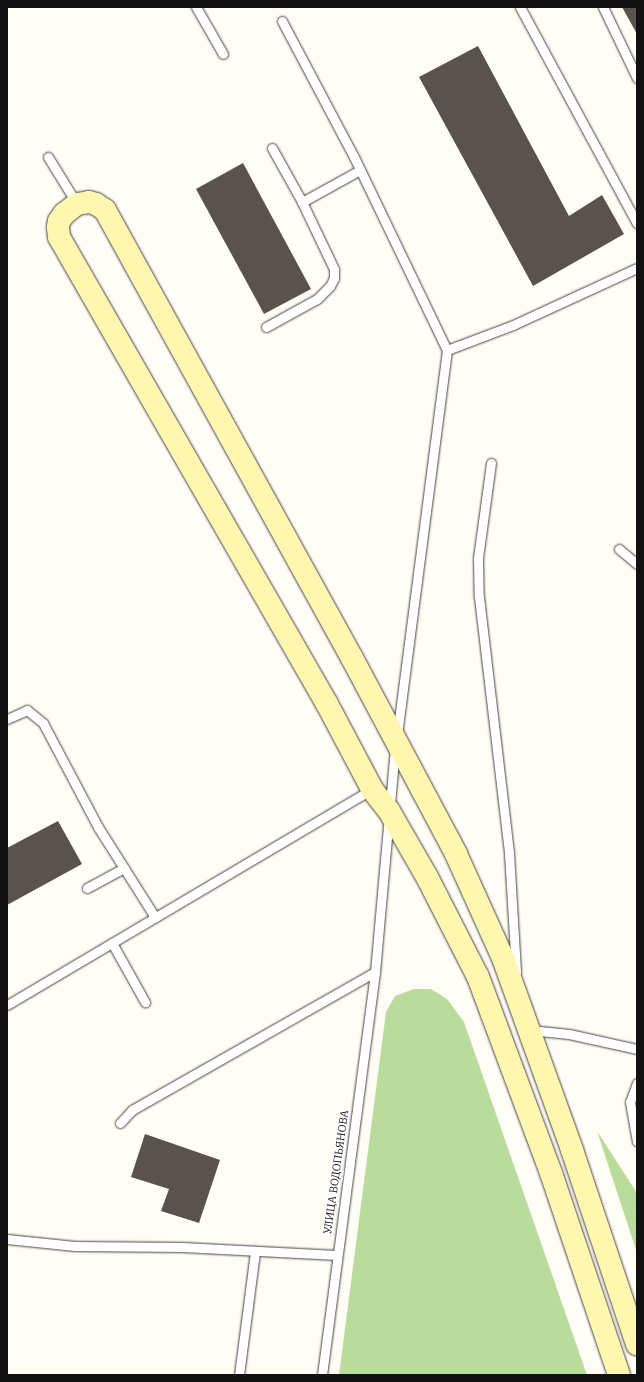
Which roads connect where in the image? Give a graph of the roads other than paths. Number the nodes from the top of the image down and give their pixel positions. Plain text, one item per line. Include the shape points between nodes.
1 (196, 7) edge
2 (520, 7) edge
3 (603, 7) edge
4 (282, 21) dead end
5 (223, 54) dead end
6 (637, 78) edge
7 (272, 148) dead end
8 (48, 157) dead end
9 (360, 170) junction
10 (302, 202) junction
11 (77, 204) junction
12 (637, 223) edge
13 (637, 268) edge
14 (266, 327) dead end
15 (447, 350) junction
16 (491, 463) dead end
17 (619, 549) dead end
18 (637, 564) edge
19 (7, 719) edge
20 (396, 741) junction
21 (372, 789) junction
22 (389, 811) junction
23 (124, 868) junction
24 (87, 888) dead end
25 (155, 917) junction
26 (112, 943) junction
27 (375, 972) junction
28 (518, 1000) junction
29 (145, 1002) dead end
30 (7, 1005) edge
31 (529, 1030) junction
32 (637, 1049) edge
33 (637, 1083) edge
34 (120, 1123) dead end
35 (637, 1141) edge
36 (7, 1239) edge
37 (255, 1251) junction
38 (337, 1255) junction
39 (637, 1344) edge
40 (239, 1375) edge
41 (322, 1375) edge
42 (619, 1375) edge

1 - 5 lane
2 - 12 lane
3 - 6 lane
4 - 9 lane
7 - 10 lane
8 - 11 lane
9 - 10 lane
9 - 15 lane
10 - 14 lane via 334,270 334,278 317,299
11 - 20 main road via 89,202 105,210
11 - 21 main road via 64,214 60,221 59,237 319,690
13 - 15 lane via 513,325
15 - 20 lane, УЛИЦА ВОДОПЬЯНОВА
16 - 28 lane via 478,558 479,597 509,853
17 - 18 lane
19 - 23 lane via 27,710 43,723 98,827
20 - 22 lane, УЛИЦА ВОДОПЬЯНОВА
20 - 28 main road via 456,854 503,958
21 - 22 main road
21 - 25 lane
22 - 27 lane, УЛИЦА ВОДОПЬЯНОВА
22 - 42 main road via 427,877 478,977 551,1173
23 - 24 lane
23 - 25 lane
25 - 26 lane
26 - 29 lane
26 - 30 lane
27 - 34 lane via 132,1110
27 - 38 lane, УЛИЦА ВОДОПЬЯНОВА
28 - 31 main road
31 - 32 lane via 569,1034
31 - 39 main road
33 - 35 lane via 630,1102
36 - 37 lane via 75,1246
37 - 38 lane
37 - 40 lane
38 - 41 lane, УЛИЦА ВОДОПЬЯНОВА

